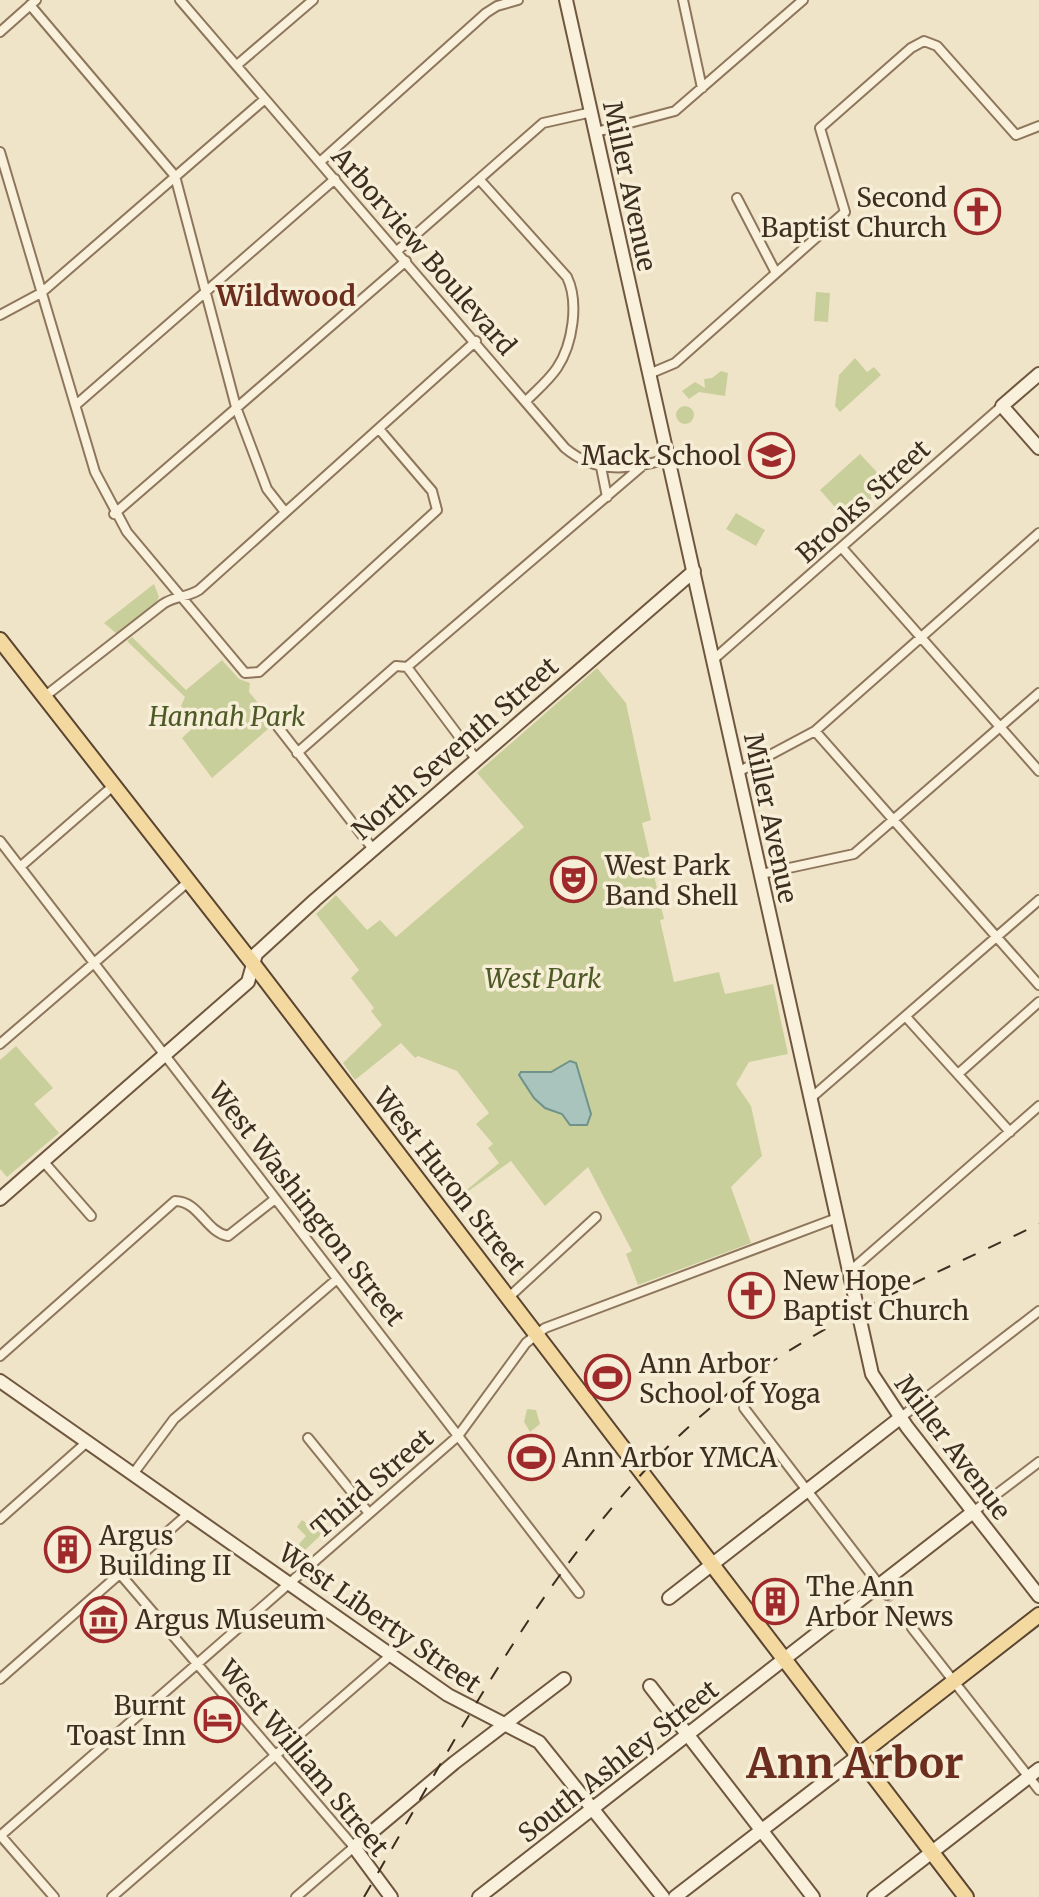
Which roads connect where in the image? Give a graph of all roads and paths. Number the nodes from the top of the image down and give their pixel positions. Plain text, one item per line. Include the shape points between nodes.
1 (180, 0) edge
2 (313, 0) edge
3 (518, 0) edge
4 (566, 0) edge
5 (683, 0) edge
6 (803, 0) edge
7 (33, 3) edge
8 (0, 32) edge
9 (237, 65) junction
10 (702, 88) junction
11 (265, 99) junction
12 (592, 112) junction
13 (1039, 126) edge
14 (596, 132) junction
15 (0, 153) edge
16 (320, 162) junction
17 (175, 176) junction
18 (335, 179) junction
19 (479, 179) junction
20 (737, 198) dead end
21 (397, 251) junction
22 (406, 261) junction
23 (776, 273) junction
24 (206, 292) junction
25 (41, 293) junction
26 (0, 315) edge
27 (476, 341) junction
28 (649, 374) junction
29 (1039, 374) edge
30 (527, 400) junction
31 (77, 404) junction
32 (1002, 406) junction
33 (236, 407) junction
34 (379, 429) junction
35 (1039, 448) edge
36 (667, 459) junction
37 (642, 466) junction
38 (601, 467) junction
39 (607, 497) junction
40 (285, 512) junction
41 (114, 514) junction
42 (1039, 533) edge
43 (843, 549) junction
44 (694, 571) junction
45 (178, 595) junction
46 (921, 639) junction
47 (0, 640) edge
48 (714, 659) junction
49 (407, 667) junction
50 (1039, 693) edge
51 (44, 697) junction
52 (1000, 726) junction
53 (278, 727) dead end
54 (815, 731) junction
55 (297, 753) junction
56 (476, 759) junction
57 (1039, 771) edge
58 (738, 772) junction
59 (113, 786) junction
60 (891, 821) junction
61 (0, 841) edge
62 (373, 849) junction
63 (20, 867) junction
64 (761, 874) junction
65 (188, 882) junction
66 (1039, 900) edge
67 (995, 937) junction
68 (94, 963) junction
69 (254, 965) junction
70 (1039, 985) edge
71 (1039, 1002) edge
72 (907, 1018) junction
73 (0, 1044) edge
74 (165, 1055) junction
75 (958, 1074) junction
76 (811, 1098) junction
77 (1039, 1106) edge
78 (1010, 1132) junction
79 (43, 1161) junction
80 (0, 1199) edge
81 (275, 1199) junction
82 (91, 1216) dead end
83 (596, 1217) dead end
84 (837, 1218) junction
85 (849, 1272) junction
86 (337, 1279) junction
87 (509, 1297) junction
88 (1039, 1311) edge
89 (537, 1334) junction
90 (0, 1356) edge
91 (0, 1381) edge
92 (744, 1408) dead end
93 (900, 1418) junction
94 (458, 1436) junction
95 (308, 1438) dead end
96 (87, 1442) junction
97 (1039, 1462) edge
98 (133, 1474) junction
99 (807, 1490) junction
100 (368, 1512) junction
101 (973, 1512) junction
102 (189, 1513) junction
103 (0, 1519) edge
104 (711, 1565) junction
105 (121, 1575) junction
106 (289, 1582) junction
107 (879, 1584) junction
108 (579, 1593) dead end
109 (887, 1595) tunnel mouth
110 (1039, 1596) edge
111 (669, 1598) dead end
112 (1039, 1615) edge
113 (912, 1628) tunnel mouth
114 (391, 1655) junction
115 (784, 1659) junction
116 (198, 1665) junction
117 (0, 1679) edge
118 (564, 1679) dead end
119 (954, 1681) junction
120 (650, 1686) dead end
121 (504, 1724) junction
122 (687, 1733) junction
123 (277, 1755) junction
124 (858, 1756) junction
125 (1034, 1773) edge
126 (1039, 1790) edge
127 (594, 1808) junction
128 (762, 1830) junction
129 (0, 1836) edge
130 (354, 1847) junction
131 (932, 1852) junction
132 (54, 1897) edge
133 (112, 1897) edge
134 (296, 1897) edge
135 (391, 1897) edge
136 (479, 1897) edge
137 (663, 1897) edge
138 (675, 1897) edge
139 (813, 1897) edge
140 (874, 1897) edge
141 (966, 1897) edge

1 - 9 street, Arborview Boulevard
2 - 9 street
3 - 16 street via 486,13
4 - 12 main road, Miller Avenue
5 - 10 street
6 - 10 street
7 - 8 street
7 - 17 street
9 - 11 street, Arborview Boulevard
10 - 14 street via 660,118
11 - 16 street, Arborview Boulevard
11 - 17 street
12 - 14 main road, Miller Avenue
12 - 19 street via 543,123
13 - 23 street via 1016,135 937,46 924,41 911,48 820,128 845,212
14 - 28 main road, Miller Avenue
15 - 25 street
16 - 18 street, Arborview Boulevard
17 - 24 street
17 - 25 street
18 - 21 street, Arborview Boulevard
18 - 24 street
19 - 21 street
19 - 30 street via 567,277 574,292 559,365
20 - 23 street
21 - 22 street, Arborview Boulevard
22 - 27 street, Arborview Boulevard
22 - 33 street
23 - 28 street via 675,363
24 - 31 street
24 - 33 street
25 - 26 street
25 - 31 street
27 - 30 street, Arborview Boulevard
27 - 34 street
28 - 36 main road, Miller Avenue
29 - 32 main road, Brooks Street
30 - 38 street, Arborview Boulevard via 565,448
31 - 41 street via 95,472
32 - 35 main road
32 - 43 street, Brooks Street
33 - 40 street via 267,489
33 - 41 street
34 - 40 street
34 - 45 street via 432,491 437,510 259,672 249,675 239,669
36 - 37 street, Arborview Boulevard
36 - 44 main road, Miller Avenue
37 - 38 street, Arborview Boulevard
37 - 39 street
38 - 39 street
39 - 49 street
40 - 45 street via 199,590
41 - 45 street
42 - 46 street
43 - 46 street
43 - 48 street, Brooks Street
44 - 48 main road, Miller Avenue
44 - 56 main road, North Seventh Street
45 - 51 street
46 - 52 street
46 - 54 street
47 - 51 main road, West Huron Street
48 - 58 main road, Miller Avenue
49 - 55 street via 396,666
49 - 56 street
50 - 52 street
51 - 59 main road, West Huron Street
52 - 57 street
52 - 60 street
53 - 55 street
54 - 58 street
54 - 60 street
55 - 62 street
56 - 62 main road, North Seventh Street
58 - 64 main road, Miller Avenue
59 - 63 street
59 - 65 main road, West Huron Street
60 - 64 street via 854,854
60 - 67 street
61 - 63 street, West Washington Street
62 - 69 main road, North Seventh Street via 256,954
63 - 68 street, West Washington Street
64 - 76 main road, Miller Avenue
65 - 68 street
65 - 69 main road, West Huron Street
66 - 67 street
67 - 70 street
67 - 72 street
68 - 73 street
68 - 74 street, West Washington Street
69 - 74 main road, North Seventh Street via 248,982
69 - 87 main road, West Huron Street
71 - 75 street
72 - 75 street
72 - 76 street
74 - 79 main road, North Seventh Street
74 - 81 street, West Washington Street
75 - 78 street
76 - 84 main road, Miller Avenue
77 - 78 street
78 - 85 street
79 - 80 main road, North Seventh Street
79 - 82 street
81 - 86 street, West Washington Street
81 - 90 street via 228,1236 189,1204 175,1201
83 - 87 street
84 - 85 main road, Miller Avenue
84 - 89 street
85 - 93 main road, Miller Avenue via 872,1374
86 - 94 street, West Washington Street
86 - 98 street via 174,1419
87 - 89 main road, West Huron Street
88 - 93 street
89 - 94 street, Third Street
89 - 104 main road, West Huron Street
91 - 96 main road, West Liberty Street
92 - 99 street
93 - 99 main road
93 - 101 main road, Miller Avenue
94 - 100 street, Third Street
94 - 108 street, West Washington Street
95 - 100 street
96 - 98 main road, West Liberty Street
96 - 103 street
97 - 101 street
98 - 102 main road, West Liberty Street
99 - 104 main road
99 - 107 street
100 - 106 street, Third Street
101 - 107 main road, South Ashley Street
101 - 110 main road, Miller Avenue
102 - 105 street
102 - 106 main road, West Liberty Street
104 - 111 main road
104 - 115 main road, West Huron Street
105 - 116 street, West William Street
105 - 117 street
106 - 114 main road, West Liberty Street
106 - 116 street, Third Street
107 - 109 street
107 - 115 main road, South Ashley Street
112 - 119 main road
113 - 119 street
114 - 121 main road, West Liberty Street via 451,1697
114 - 123 street
115 - 122 main road, South Ashley Street
115 - 124 main road, West Huron Street
116 - 123 street, West William Street
116 - 129 street, Third Street
118 - 121 main road
119 - 124 main road
119 - 125 street
120 - 122 main road
121 - 127 main road, West Liberty Street via 547,1749
121 - 130 main road
122 - 127 main road, South Ashley Street
122 - 128 main road
123 - 130 street, West William Street
123 - 133 street
124 - 128 main road
124 - 131 main road, West Huron Street
125 - 126 street
125 - 131 main road
127 - 136 main road, South Ashley Street
127 - 137 main road, West Liberty Street
128 - 138 main road
128 - 139 main road
129 - 132 street
130 - 134 street
130 - 135 main road, West William Street
131 - 140 main road
131 - 141 main road, West Huron Street

